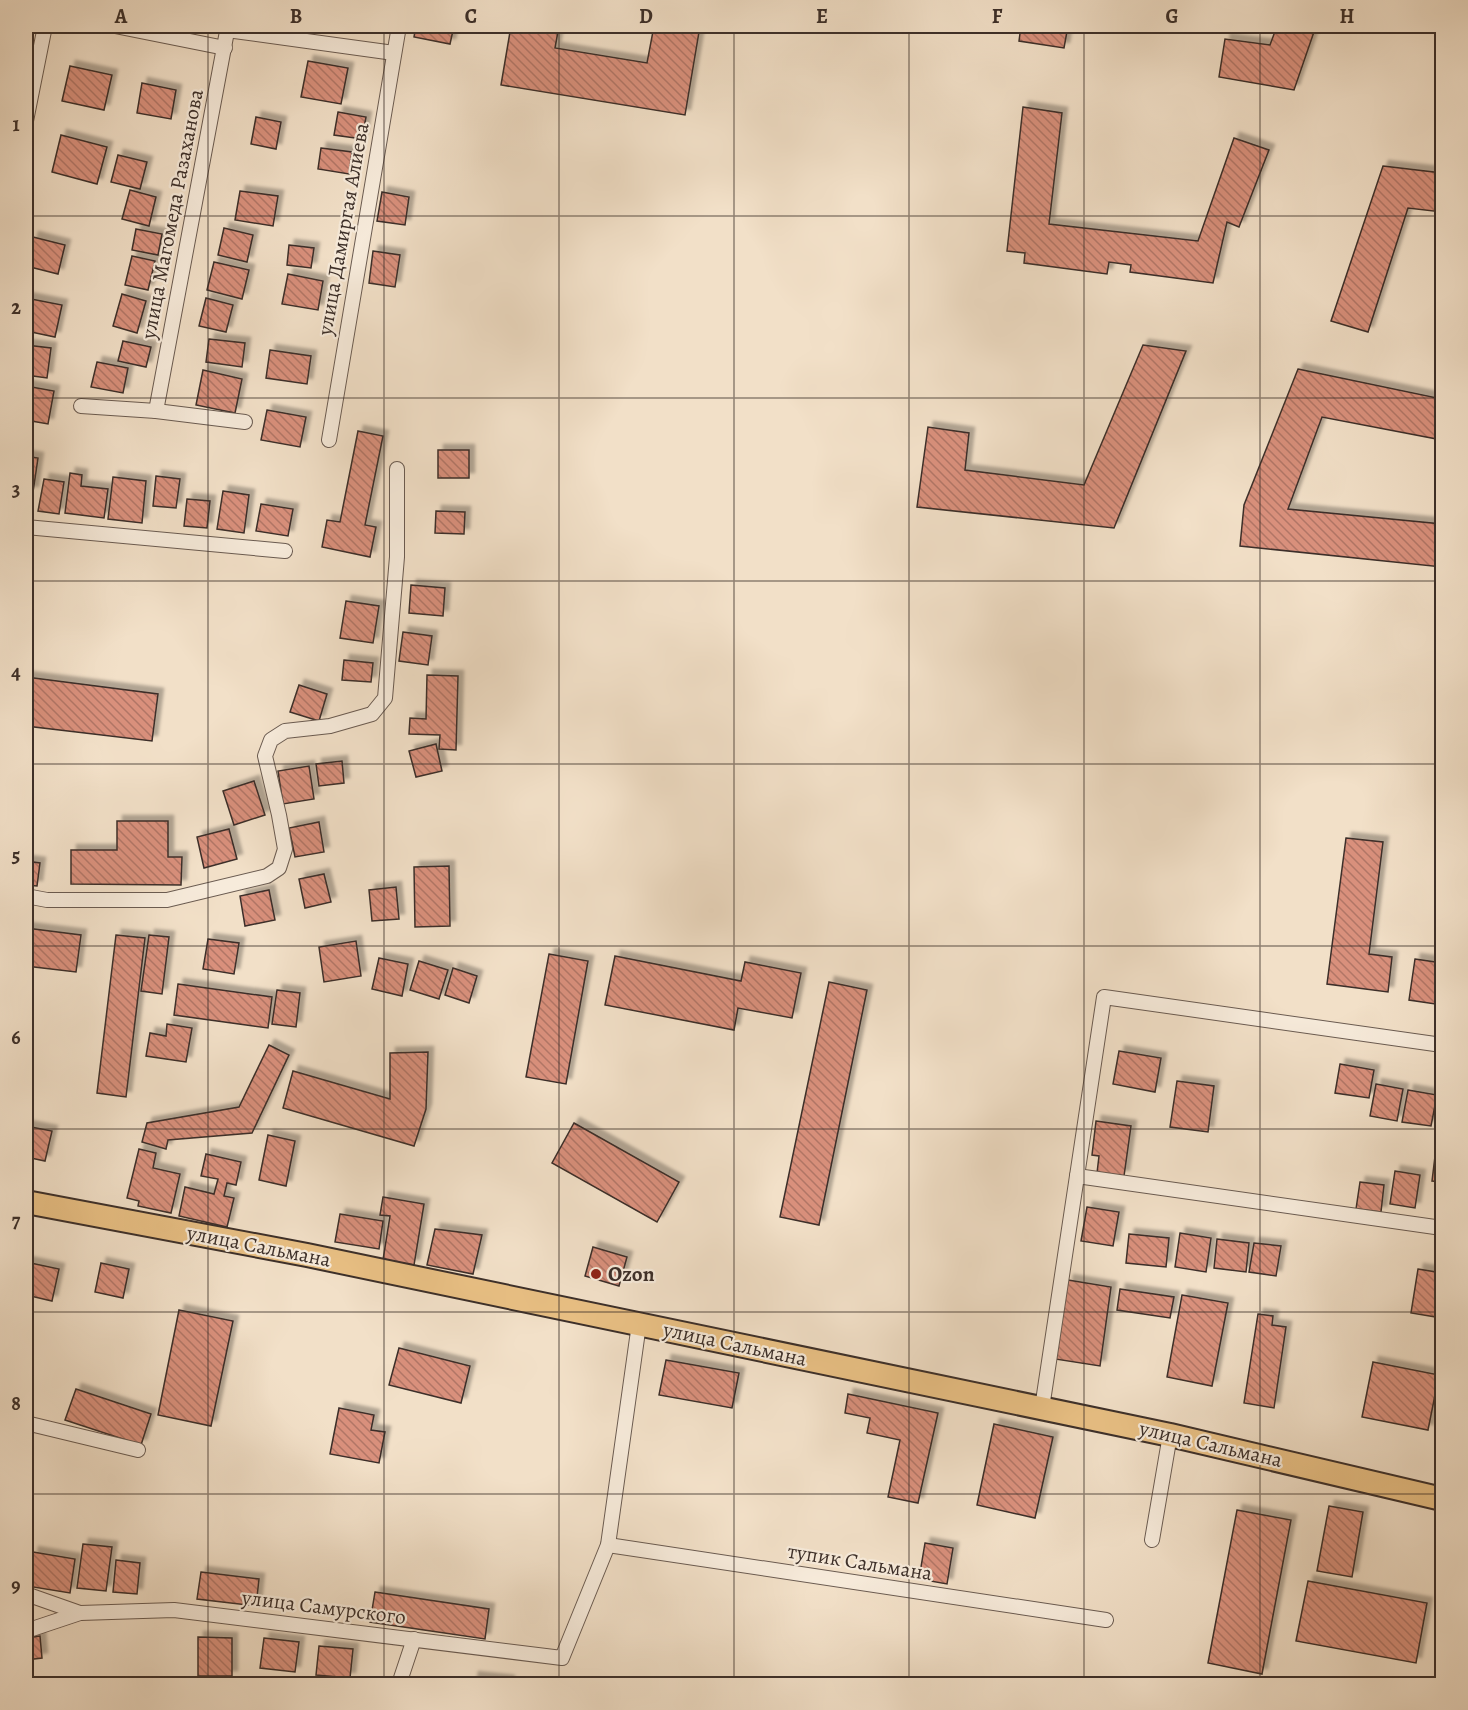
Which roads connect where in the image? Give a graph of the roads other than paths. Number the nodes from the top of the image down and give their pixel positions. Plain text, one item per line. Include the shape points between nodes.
1 (45, 26) edge
2 (115, 26) edge
3 (399, 26) edge
4 (228, 28) edge
5 (225, 48) junction
6 (394, 53) junction
7 (26, 121) edge
8 (81, 406) dead end
9 (156, 411) junction
10 (245, 422) dead end
11 (329, 440) dead end
12 (397, 469) dead end
13 (26, 527) edge
14 (285, 551) dead end
15 (26, 896) edge
16 (1443, 1045) edge
17 (1077, 1176) junction
18 (26, 1202) edge
19 (1443, 1228) edge
20 (639, 1324) junction
21 (1042, 1408) junction
22 (26, 1424) edge
23 (1170, 1434) junction
24 (138, 1450) dead end
25 (1443, 1499) edge
26 (1152, 1540) dead end
27 (608, 1545) junction
28 (26, 1594) edge
29 (80, 1613) junction
30 (1106, 1620) dead end
31 (26, 1631) edge
32 (414, 1638) junction
33 (399, 1684) edge

1 - 7 street
2 - 5 street
3 - 6 street, улица Дамиргая Алиева
4 - 5 street, улица Магомеда Разаханова
4 - 6 street
5 - 9 street, улица Магомеда Разаханова
6 - 11 street, улица Дамиргая Алиева
8 - 9 street
9 - 10 street
12 - 15 street via 397,557 385,698 372,714 330,726 285,731 271,740 265,756 285,849 279,868 267,876 167,900 47,900
13 - 14 street
16 - 17 street via 1104,997
17 - 19 street
17 - 21 street
18 - 20 main road, улица Сальмана
20 - 21 main road, улица Сальмана
20 - 27 street
21 - 23 main road, улица Сальмана
22 - 24 street
23 - 25 main road, улица Сальмана
23 - 26 street
27 - 30 street, тупик Сальмана
27 - 32 street, улица Самурского via 562,1658
28 - 29 street, улица Самурского
29 - 31 street, улица Самурского
29 - 32 street, улица Самурского via 174,1610
32 - 33 street

